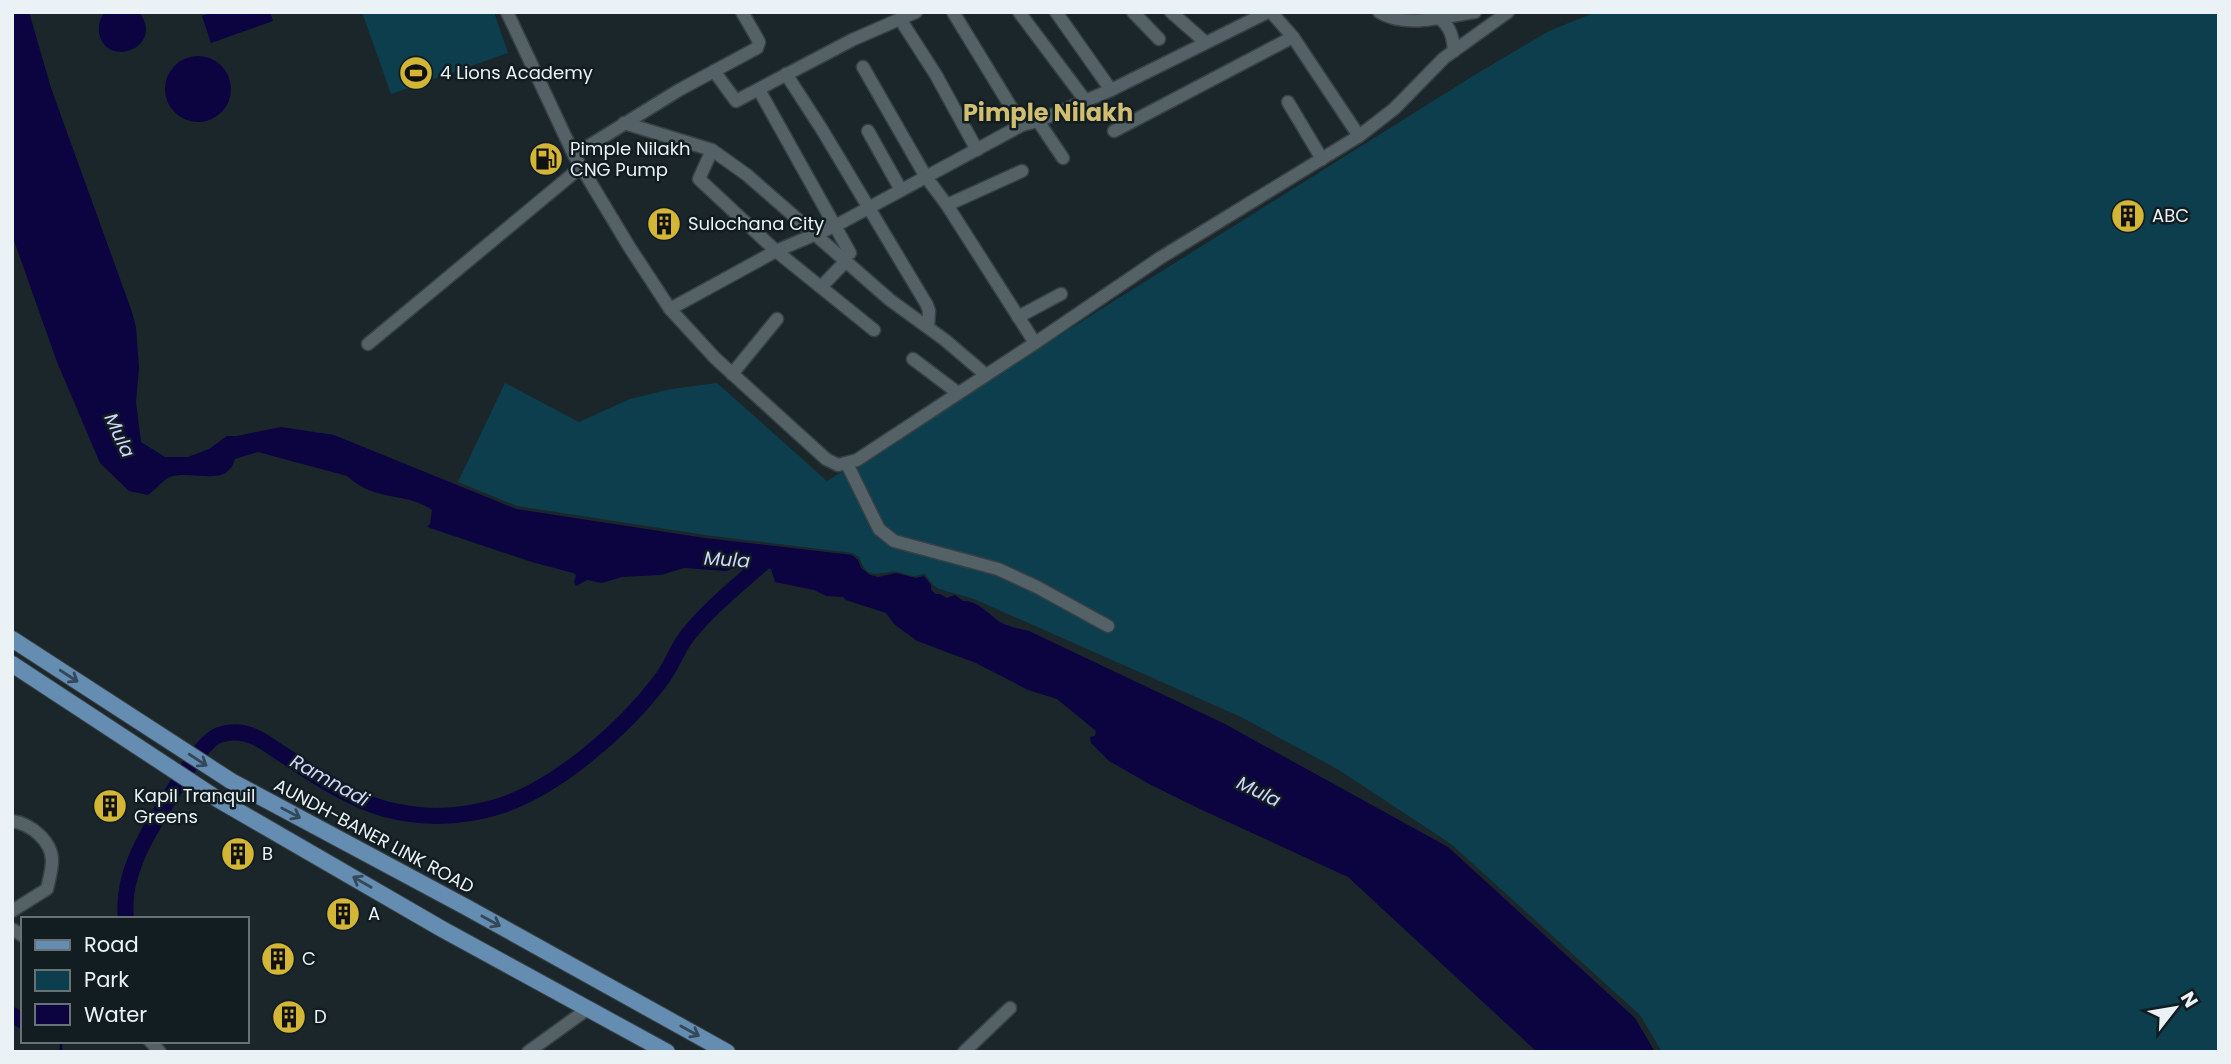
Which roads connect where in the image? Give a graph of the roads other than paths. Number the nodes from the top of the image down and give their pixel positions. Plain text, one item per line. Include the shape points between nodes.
1 (507, 12) edge
2 (741, 12) edge
3 (916, 12) edge
4 (953, 12) edge
5 (1019, 12) edge
6 (1056, 12) edge
7 (1133, 12) edge
8 (1171, 12) edge
9 (1269, 12) edge
10 (1379, 12) edge
11 (1475, 12) edge
12 (1508, 12) edge
13 (1438, 18) junction
14 (900, 19) junction
15 (1293, 37) junction
16 (1159, 39) dead end
17 (1205, 42) junction
18 (1454, 51) junction
19 (863, 67) dead end
20 (714, 71) junction
21 (786, 74) junction
22 (759, 90) junction
23 (1111, 90) junction
24 (1085, 100) junction
25 (1288, 102) dead end
26 (1038, 121) junction
27 (624, 123) junction
28 (1021, 125) junction
29 (868, 131) dead end
30 (1114, 131) dead end
31 (1359, 135) junction
32 (712, 150) junction
33 (977, 150) junction
34 (574, 155) junction
35 (1063, 158) dead end
36 (1322, 159) junction
37 (581, 167) junction
38 (1021, 171) dead end
39 (926, 177) junction
40 (901, 190) junction
41 (947, 205) junction
42 (869, 208) junction
43 (835, 226) junction
44 (813, 235) junction
45 (776, 251) junction
46 (847, 257) junction
47 (821, 287) junction
48 (1061, 294) dead end
49 (670, 309) junction
50 (1018, 317) junction
51 (777, 319) dead end
52 (928, 327) junction
53 (874, 330) dead end
54 (1035, 343) junction
55 (368, 344) dead end
56 (914, 359) dead end
57 (733, 374) junction
58 (986, 374) junction
59 (958, 393) junction
60 (847, 464) junction
61 (1108, 626) dead end
62 (12, 639) edge
63 (12, 664) edge
64 (12, 821) edge
65 (452, 899) junction
66 (12, 911) edge
67 (442, 929) junction
68 (598, 980) junction
69 (589, 1008) junction
70 (1010, 1008) dead end
71 (528, 1052) edge
72 (667, 1052) edge
73 (727, 1052) edge
74 (964, 1052) edge

1 - 34 street
2 - 20 street via 759,45
3 - 14 street
4 - 28 street
5 - 24 street
6 - 23 street
7 - 16 street
8 - 17 street
9 - 15 street
9 - 17 street
10 - 13 street via 1405,21
11 - 13 street
12 - 18 street
13 - 18 street via 1451,32
14 - 21 street
14 - 33 street
15 - 30 street
15 - 31 street
17 - 23 street
18 - 31 street via 1394,109
19 - 39 street
20 - 22 street via 736,102
20 - 27 street
21 - 22 street
21 - 42 street
22 - 43 street
23 - 24 street
24 - 26 street
25 - 36 street
26 - 28 street
26 - 35 street
27 - 32 street
27 - 34 street
28 - 33 street
29 - 40 street
31 - 36 street
32 - 44 street
32 - 45 street via 699,179
33 - 39 street
34 - 37 street
36 - 54 street via 1160,258
37 - 49 street
37 - 55 street
38 - 41 street
39 - 40 street
39 - 41 street
40 - 42 street
41 - 50 street
42 - 43 street
42 - 52 street via 927,305
43 - 44 street
43 - 46 street
44 - 45 street
44 - 46 street
45 - 47 street
45 - 49 street
46 - 47 street
46 - 52 street via 890,300
47 - 53 street
48 - 50 street
49 - 57 street
50 - 54 street
51 - 57 street
52 - 58 street
54 - 58 street
56 - 59 street
57 - 60 street via 826,459
58 - 59 street
59 - 60 street
60 - 61 street via 886,537 998,569
62 -> 65 main road, AUNDH-BANER LINK ROAD via 231,781
67 -> 63 main road via 219,800
64 - 66 street via 32,827 52,859 47,888
65 - 67 main road
65 -> 68 main road, AUNDH-BANER LINK ROAD
67 - 69 main road
68 - 69 main road
68 -> 73 main road, AUNDH-BANER LINK ROAD
69 - 71 street
69 - 72 main road
70 - 74 street

